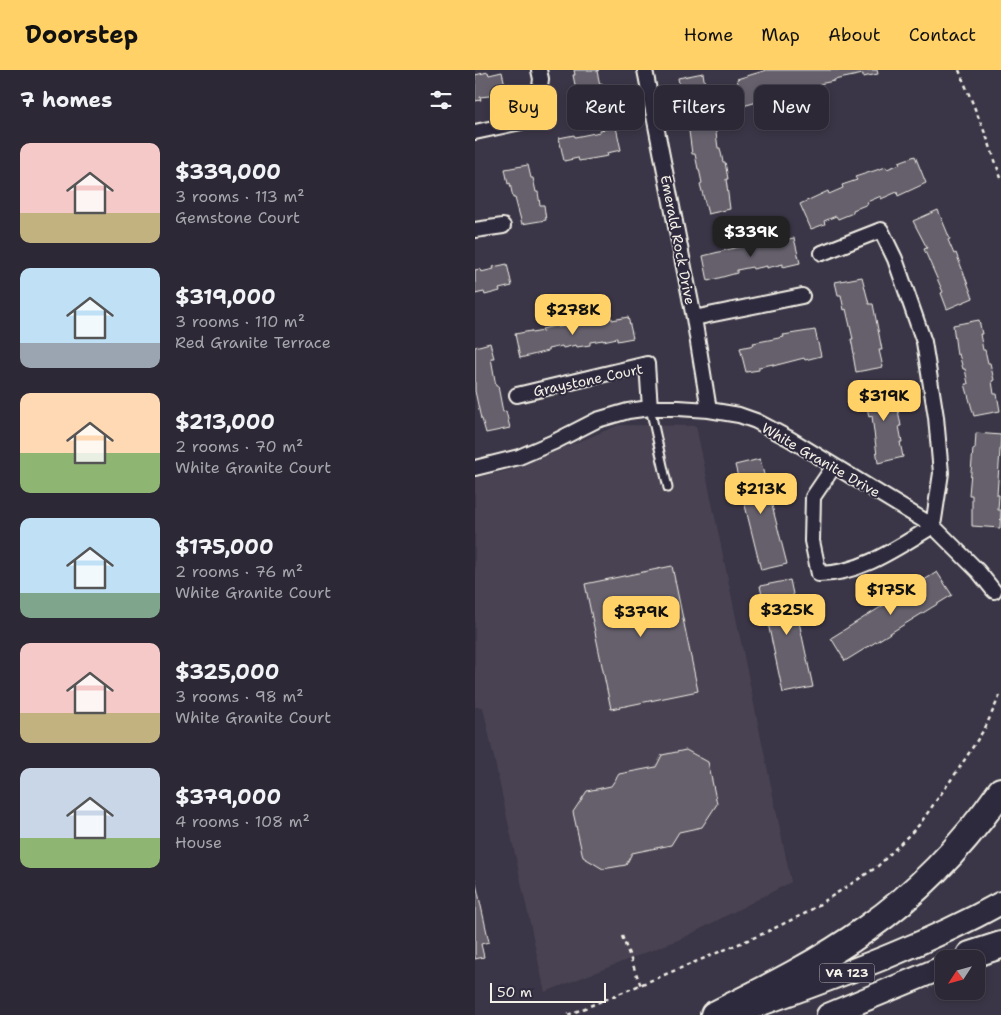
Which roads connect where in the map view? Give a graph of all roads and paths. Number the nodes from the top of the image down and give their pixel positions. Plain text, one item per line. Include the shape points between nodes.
1 (539, 70) edge
2 (645, 70) edge
3 (959, 70) edge
4 (475, 132) edge
5 (1001, 178) edge
6 (503, 226) dead end
7 (475, 230) edge
8 (822, 253) dead end
9 (802, 296) dead end
10 (693, 318) junction
11 (517, 395) dead end
12 (650, 408) junction
13 (709, 410) junction
14 (834, 466) junction
15 (475, 468) edge
16 (668, 488) dead end
17 (933, 526) junction
18 (994, 591) dead end
19 (1001, 693) edge
20 (1001, 791) edge
21 (1001, 903) edge
22 (622, 936) dead end
23 (1001, 943) edge
24 (984, 950) edge
25 (935, 971) edge
26 (641, 986) junction
27 (568, 1015) edge
28 (714, 1015) edge
29 (733, 1015) edge
30 (828, 1015) edge

1 - 4 street via 538,102 521,122
2 - 10 street, Emerald Rock Drive
3 - 5 path
6 - 7 street
8 - 17 street via 881,230 895,259 924,342 936,417 941,473
9 - 10 street
10 - 13 street, Emerald Rock Drive
11 - 12 street, Graystone Court via 647,364
12 - 13 street, White Granite Drive
12 - 15 street, White Granite Drive via 614,414 519,457
12 - 16 lane
13 - 14 street, White Granite Drive via 756,422
14 - 17 street, White Granite Drive
14 - 17 street via 813,497 812,541 819,574 834,574 883,557
17 - 18 street, White Granite Drive
19 - 26 path via 985,728 919,825 877,867 806,913
20 - 28 highway via 954,851 899,905 831,952
21 - 29 main road, VA 123 via 896,954
22 - 26 path
23 - 24 highway
25 - 30 main road, VA 123
26 - 27 path

